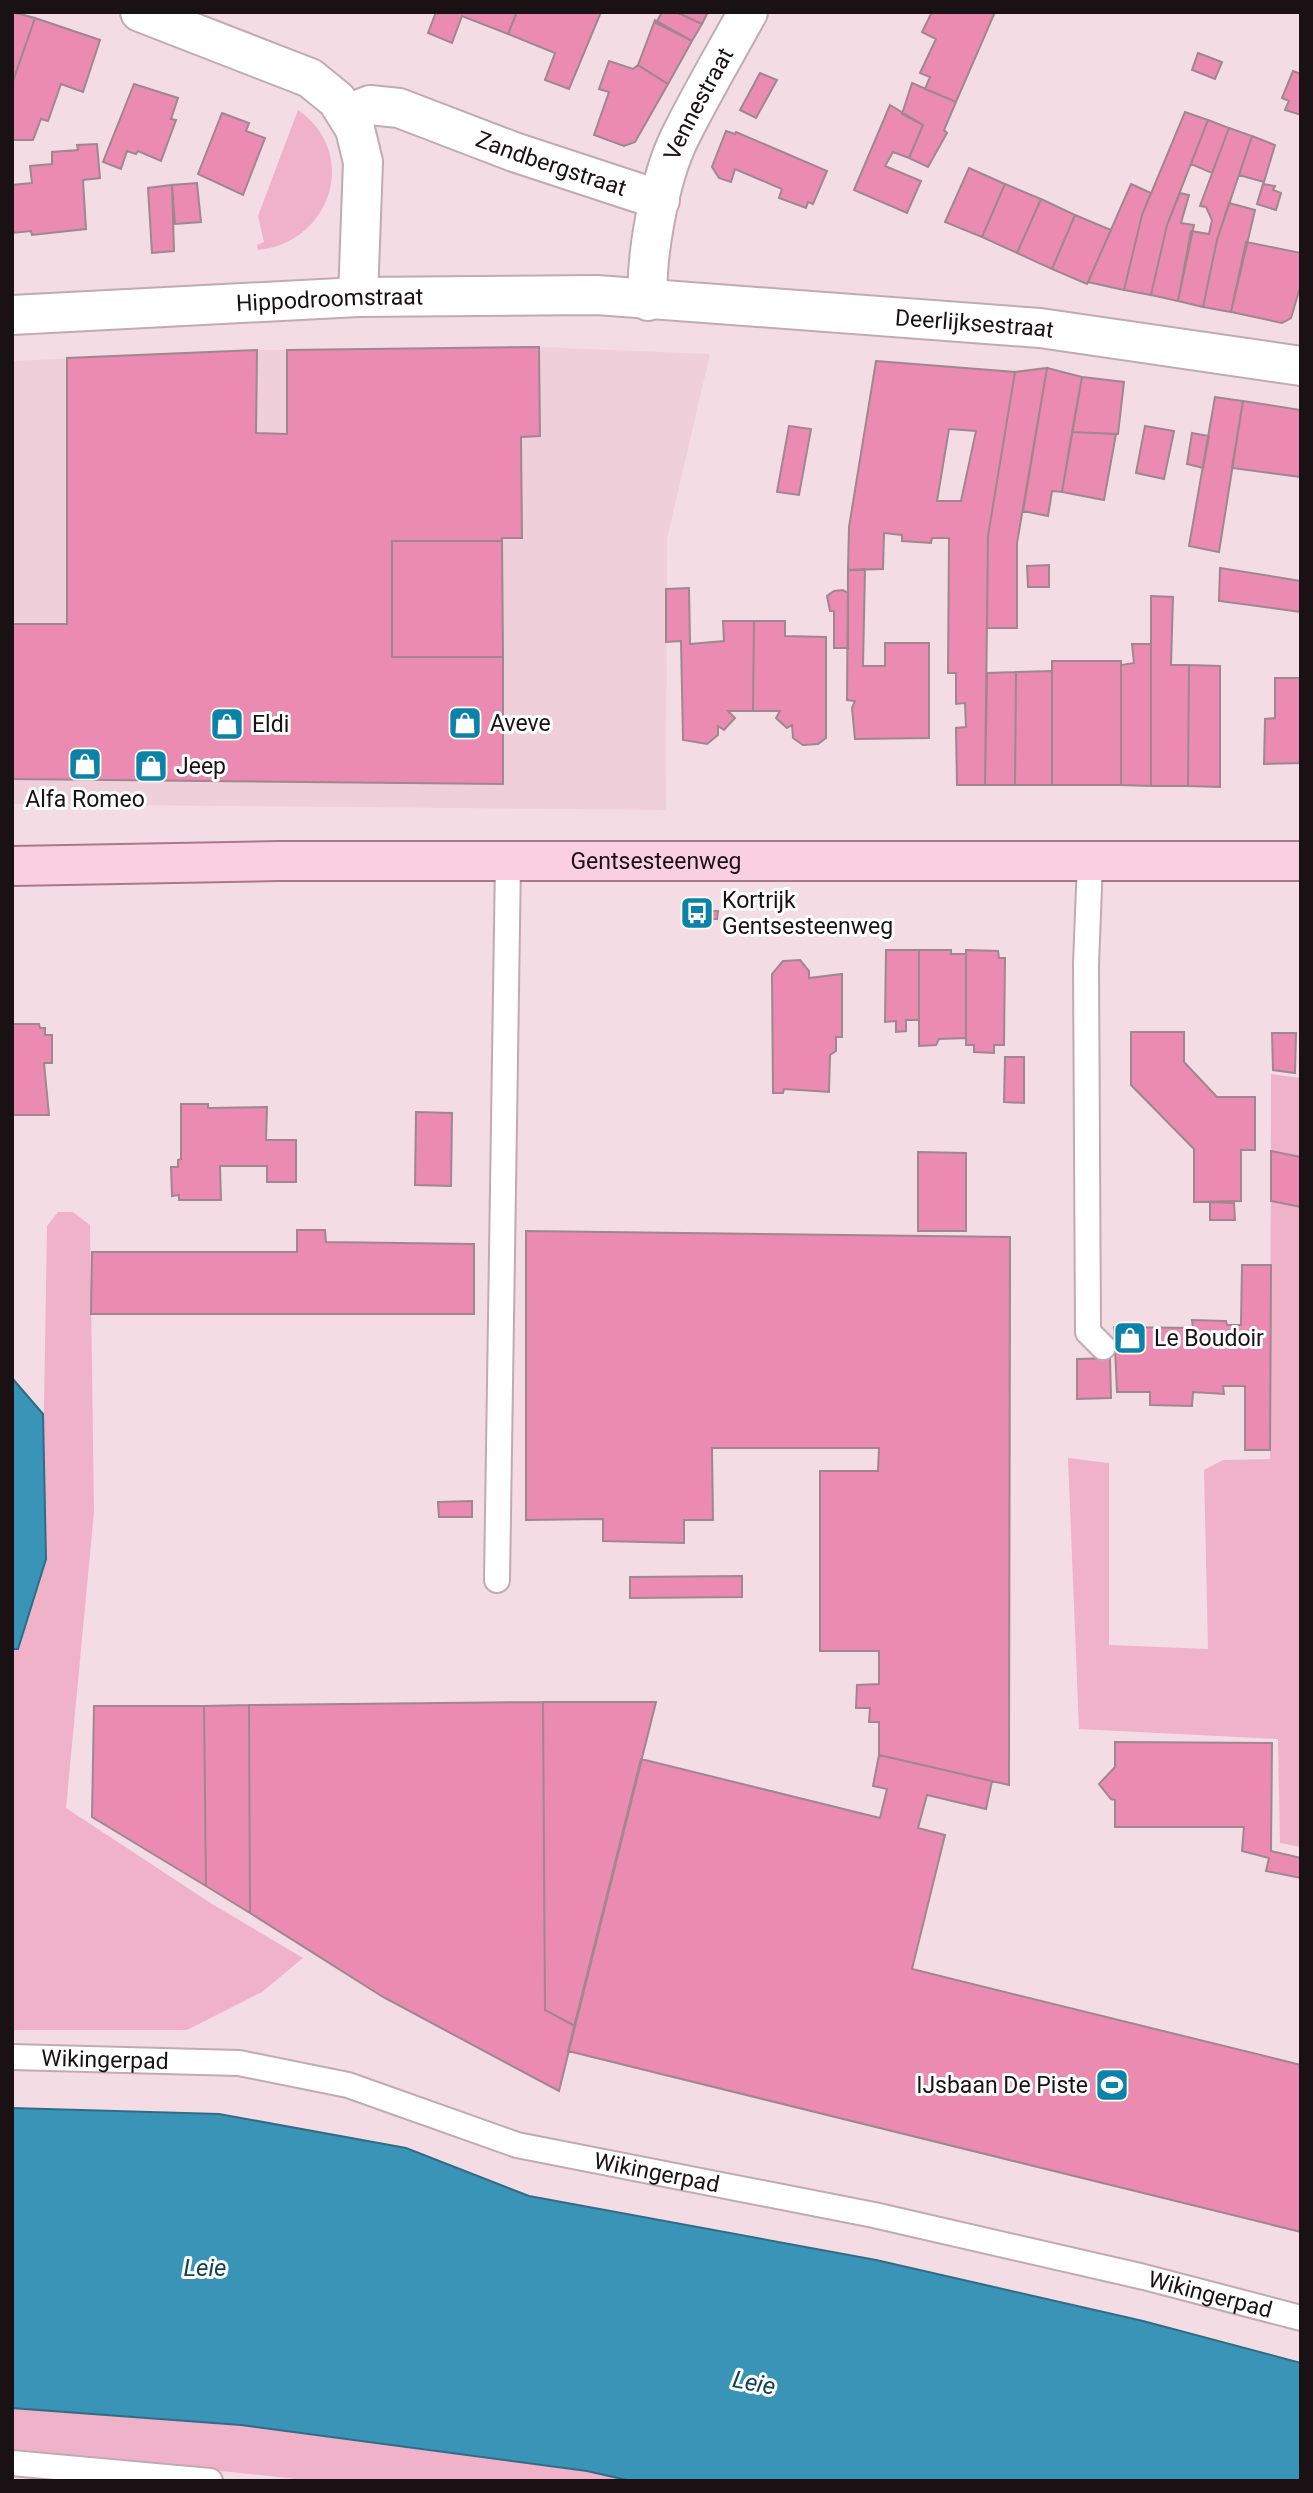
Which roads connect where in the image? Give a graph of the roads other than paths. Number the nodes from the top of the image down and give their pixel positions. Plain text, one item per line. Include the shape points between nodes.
1 (140, 12) edge
2 (748, 12) edge
3 (348, 114) junction
4 (660, 200) junction
5 (358, 297) junction
6 (648, 300) junction
7 (12, 314) edge
8 (1301, 366) edge
9 (508, 861) junction
10 (1301, 861) edge
11 (1090, 862) junction
12 (12, 866) edge
13 (1103, 1347) dead end
14 (497, 1580) dead end
15 (12, 2057) edge
16 (1301, 2318) edge
17 (12, 2463) edge
18 (210, 2481) edge

1 - 3 street via 310,78
2 - 4 street, Vennestraat via 677,142
3 - 4 street, Zandbergstraat via 370,105 399,108
3 - 5 street via 361,145 364,177
4 - 6 street via 646,274
5 - 6 street, Hippodroomstraat via 597,295
5 - 7 street, Hippodroomstraat
6 - 8 street, Deerlijksestraat via 1040,328
9 - 11 main road, Gentsesteenweg
9 - 12 main road, Gentsesteenweg
9 - 14 lane
10 - 11 main road, Gentsesteenweg
11 - 13 lane via 1086,964 1088,1332
15 - 16 lane, Wikingerpad via 240,2063 348,2084 517,2145 874,2215
17 - 18 lane

